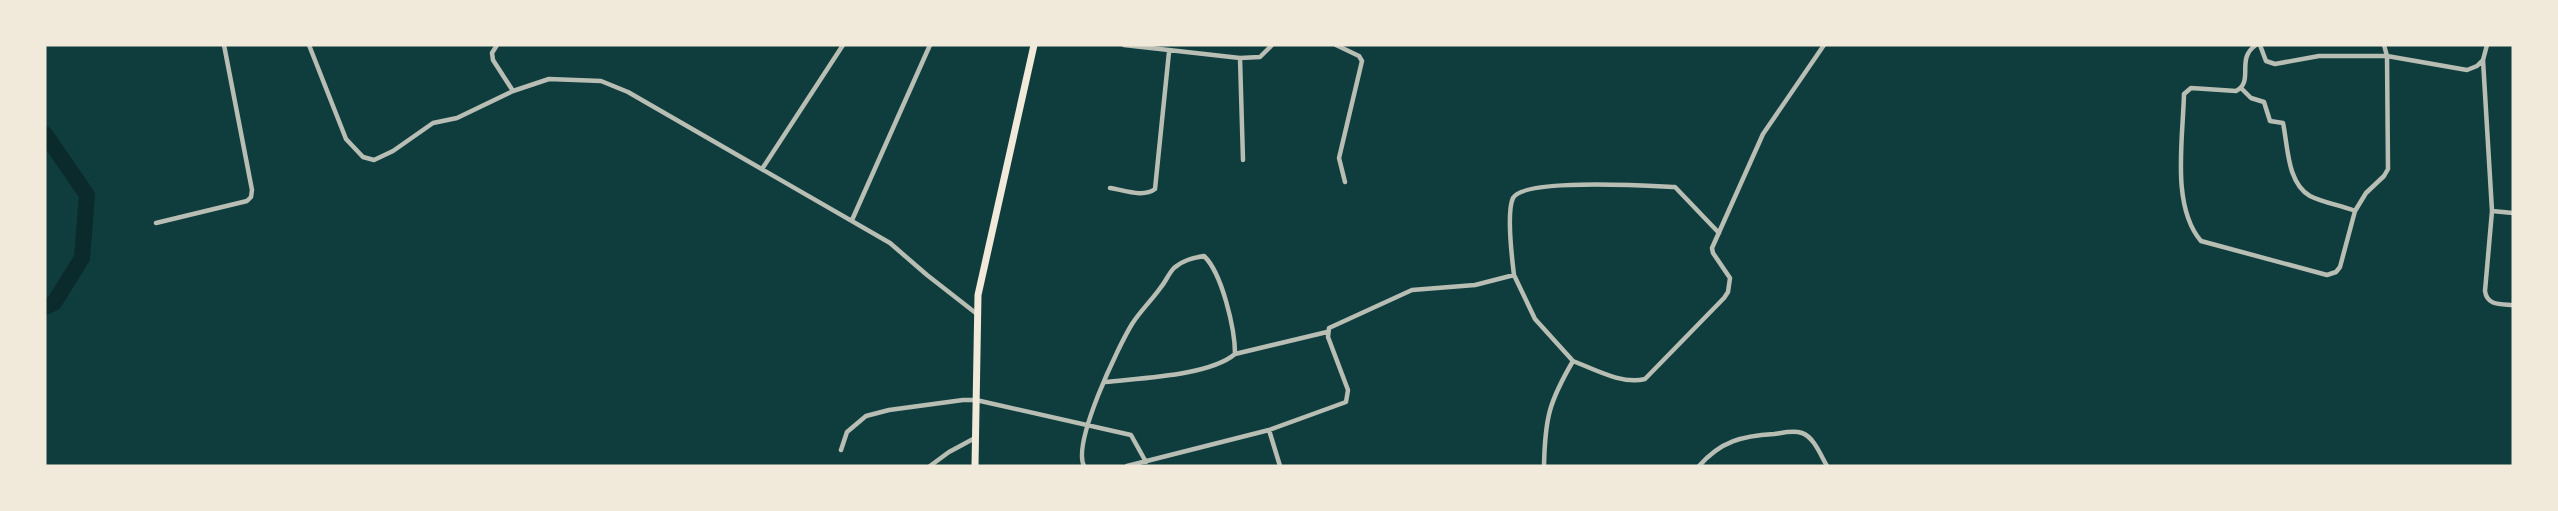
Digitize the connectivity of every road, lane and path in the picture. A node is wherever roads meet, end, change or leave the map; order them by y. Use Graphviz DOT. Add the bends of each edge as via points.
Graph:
graph roads {
  1 [pos="224,45"];
  2 [pos="309,45"];
  3 [pos="497,45"];
  4 [pos="843,45"];
  5 [pos="930,45"];
  6 [pos="1034,45"];
  7 [pos="1124,45"];
  8 [pos="1272,45"];
  9 [pos="1336,45"];
  10 [pos="1824,45"];
  11 [pos="2258,45"];
  12 [pos="2384,45"];
  13 [pos="2487,45"];
  14 [pos="1169,52"];
  15 [pos="2387,56"];
  16 [pos="1240,58"];
  17 [pos="2483,60"];
  18 [pos="2241,88"];
  19 [pos="513,91"];
  20 [pos="1243,160"];
  21 [pos="762,169"];
  22 [pos="1345,182"];
  23 [pos="1110,188"];
  24 [pos="2355,211"];
  25 [pos="2492,211"];
  26 [pos="2513,213"];
  27 [pos="852,220"];
  28 [pos="156,223"];
  29 [pos="1719,233"];
  30 [pos="1514,275"];
  31 [pos="2513,305"];
  32 [pos="977,314"];
  33 [pos="1327,332"];
  34 [pos="1234,354"];
  35 [pos="1573,361"];
  36 [pos="1105,382"];
  37 [pos="976,400"];
  38 [pos="1087,424"];
  39 [pos="1269,430"];
  40 [pos="975,438"];
  41 [pos="841,450"];
  42 [pos="1146,462"];
  43 [pos="930,466"];
  44 [pos="975,466"];
  45 [pos="1084,466"];
  46 [pos="1127,466"];
  47 [pos="1280,466"];
  48 [pos="1544,466"];
  49 [pos="1699,466"];
  50 [pos="1827,466"];
  1 -- 28 [label="street" via="251,197"];
  2 -- 19 [label="street" via="346,139 363,157 374,160 433,123 457,118"];
  3 -- 19 [label="street" via="492,53 494,60"];
  4 -- 21 [label="street"];
  5 -- 27 [label="street"];
  6 -- 32 [label="main road" via="980,285"];
  7 -- 14 [label="street"];
  8 -- 16 [label="street" via="1260,57"];
  9 -- 22 [label="street" via="1362,61 1339,158"];
  10 -- 29 [label="street" via="1762,134"];
  11 -- 15 [label="street" via="2266,61 2274,64 2319,56"];
  11 -- 18 [label="street" via="2249,50 2245,59 2245,83"];
  12 -- 15 [label="street"];
  13 -- 17 [label="street"];
  14 -- 16 [label="street"];
  14 -- 23 [label="street" via="1155,189 1141,193"];
  15 -- 17 [label="street" via="2458,70 2473,68"];
  15 -- 24 [label="street" via="2388,169"];
  16 -- 20 [label="street"];
  17 -- 25 [label="street"];
  18 -- 24 [label="street" via="2251,98 2264,102 2270,121 2283,123 2291,168 2301,188 2318,199"];
  18 -- 24 [label="street" via="2191,88 2184,94 2183,196 2187,219 2201,241 2326,275 2340,267"];
  19 -- 21 [label="street" via="549,79 612,84"];
  21 -- 27 [label="street"];
  25 -- 26 [label="street"];
  25 -- 31 [label="street" via="2485,295 2491,303"];
  27 -- 32 [label="street" via="890,243"];
  29 -- 30 [label="street" via="1675,187 1636,184 1520,191 1513,198 1510,227"];
  29 -- 35 [label="street" via="1713,253 1730,278 1728,292 1645,379 1634,381"];
  30 -- 33 [label="street" via="1475,285 1412,290"];
  30 -- 35 [label="street" via="1535,319"];
  32 -- 37 [label="main road"];
  33 -- 34 [label="street"];
  33 -- 39 [label="street" via="1347,390 1346,402"];
  34 -- 36 [label="street" via="1188,372"];
  34 -- 36 [label="street" via="1228,310 1210,262 1204,256 1188,259 1173,268 1132,325"];
  35 -- 48 [label="street" via="1551,401"];
  36 -- 38 [label="street"];
  37 -- 38 [label="street"];
  37 -- 40 [label="main road"];
  37 -- 41 [label="street" via="908,406 866,416 847,432"];
  38 -- 42 [label="street" via="1131,435"];
  38 -- 45 [label="street" via="1081,460"];
  39 -- 42 [label="street"];
  39 -- 47 [label="street"];
  40 -- 43 [label="street"];
  40 -- 44 [label="main road"];
  42 -- 46 [label="street"];
  49 -- 50 [label="street" via="1717,448 1738,437 1792,432 1811,439"];
}
